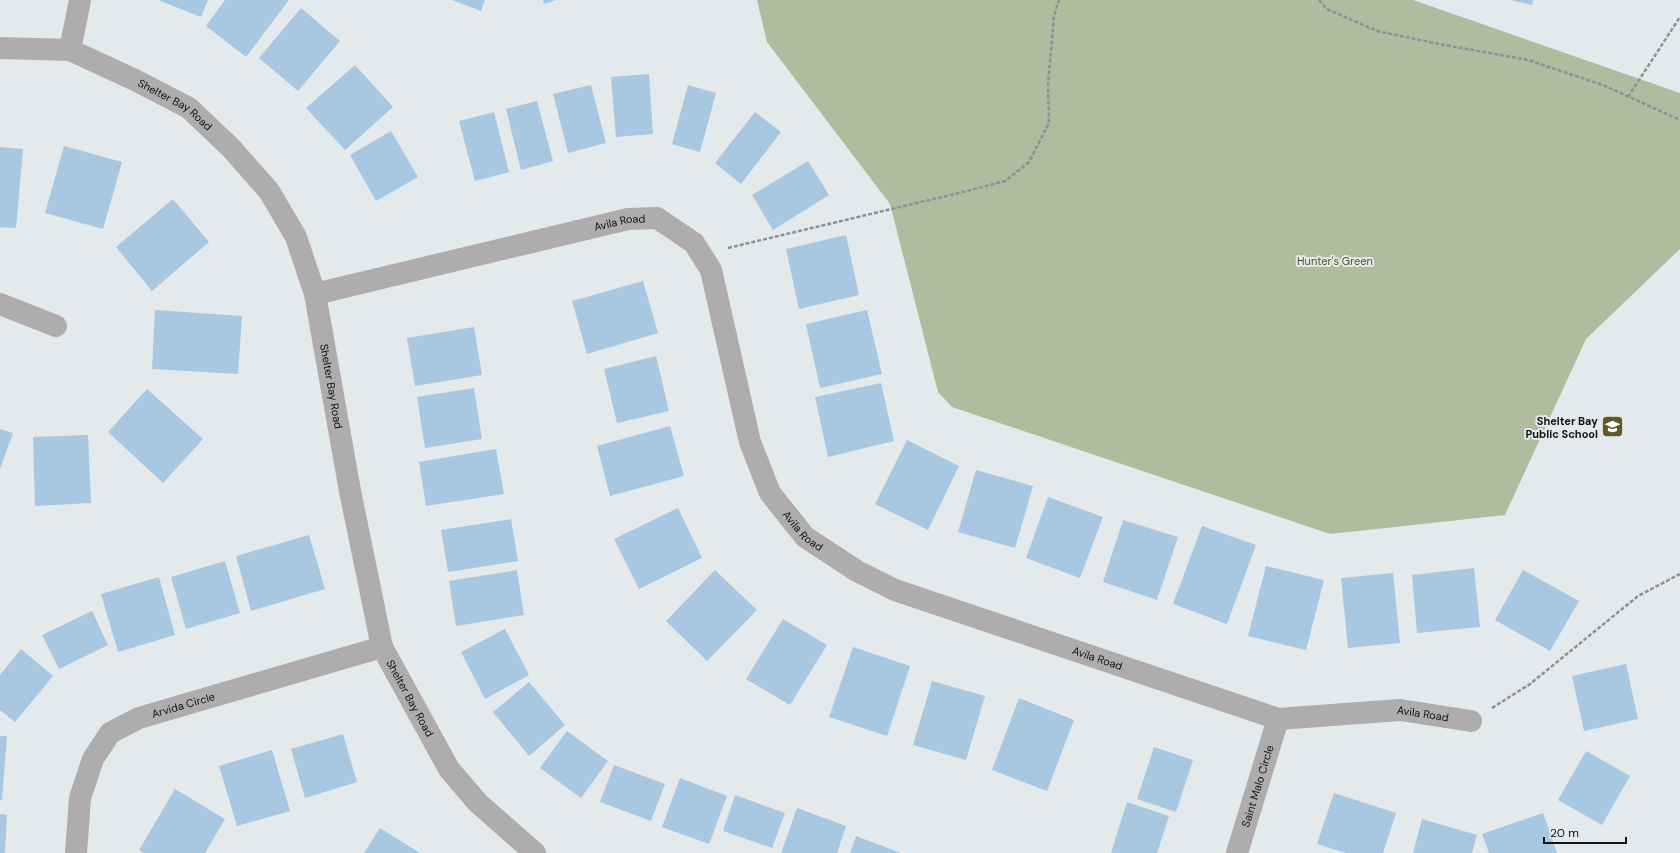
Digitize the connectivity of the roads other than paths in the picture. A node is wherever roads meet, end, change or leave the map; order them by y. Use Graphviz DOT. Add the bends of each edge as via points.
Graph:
graph roads {
  1 [pos="80,0"];
  2 [pos="0,48"];
  3 [pos="70,50"];
  4 [pos="314,294"];
  5 [pos="0,304"];
  6 [pos="56,326"];
  7 [pos="382,647"];
  8 [pos="1278,719"];
  9 [pos="1471,721"];
  10 [pos="76,853"];
  11 [pos="535,853"];
  12 [pos="1237,853"];
  1 -- 3 [label="street"];
  2 -- 3 [label="street, Shelter Bay Road"];
  3 -- 4 [label="street, Shelter Bay Road" via="189,108 231,148 270,191 296,237"];
  4 -- 7 [label="street, Shelter Bay Road"];
  4 -- 8 [label="street, Avila Road" via="628,219 658,218 694,243 711,270 750,442 770,493 805,538 857,571 895,590"];
  5 -- 6 [label="street"];
  7 -- 10 [label="street, Arvida Circle" via="139,718 110,733 93,759 80,798"];
  7 -- 11 [label="street, Shelter Bay Road" via="449,769 478,803"];
  8 -- 9 [label="street, Avila Road" via="1400,710"];
  8 -- 12 [label="street, Saint Malo Circle"];
}
